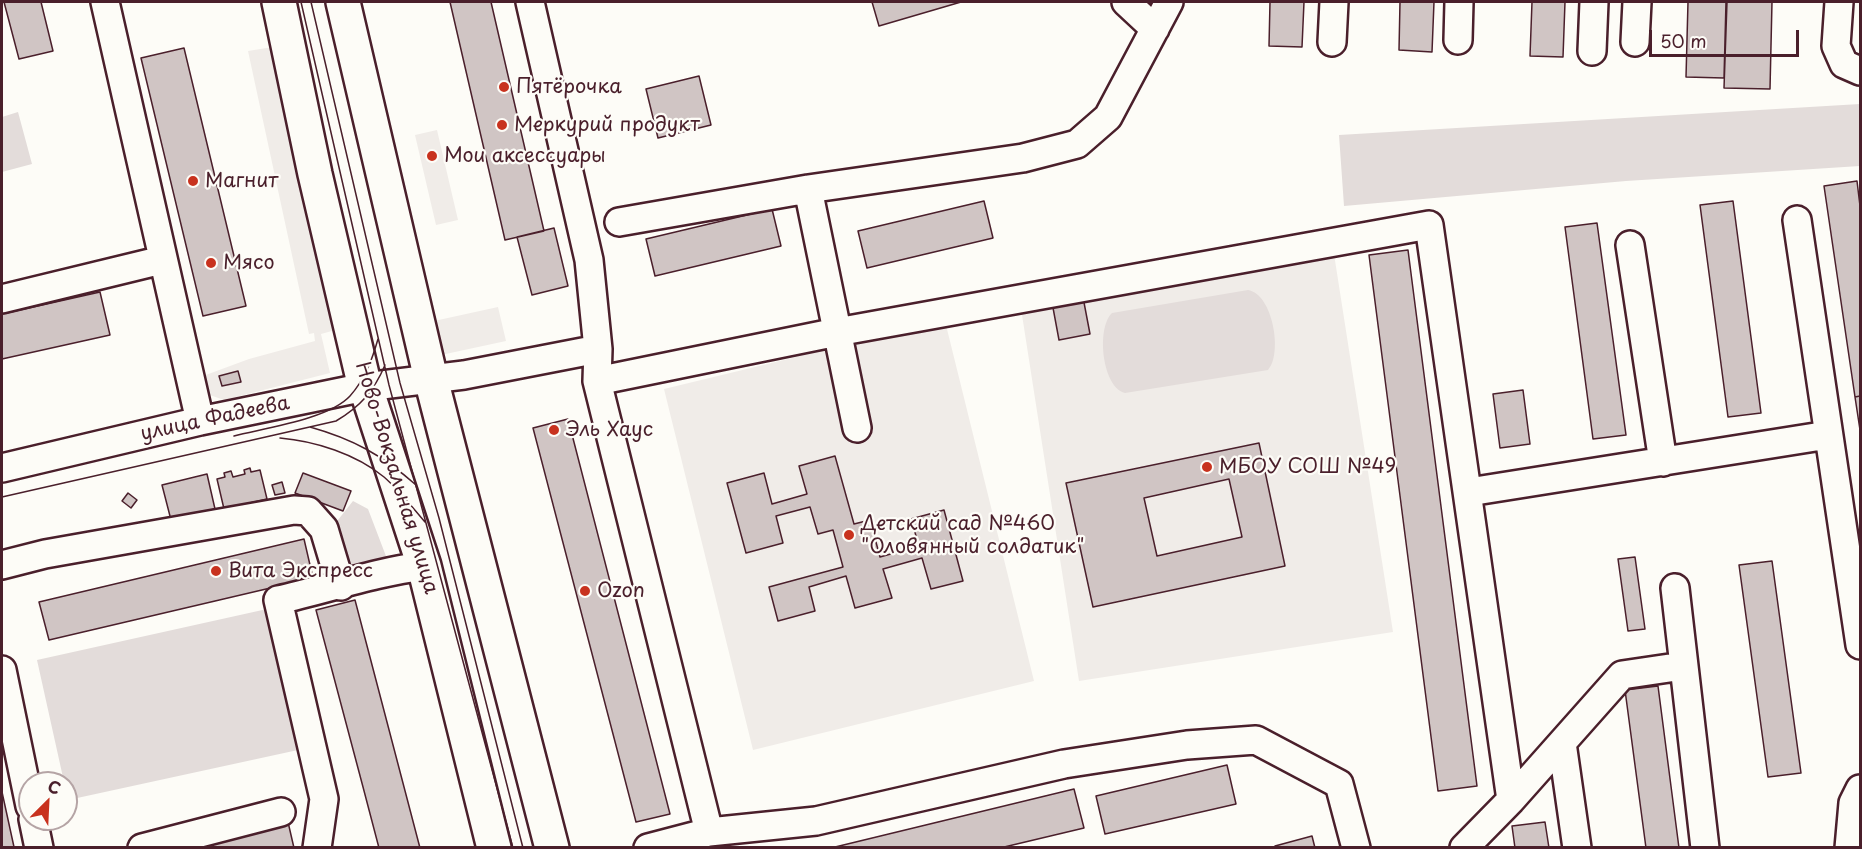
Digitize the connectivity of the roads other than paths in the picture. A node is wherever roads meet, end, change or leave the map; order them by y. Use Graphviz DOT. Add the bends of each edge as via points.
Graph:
graph roads {
  1 [pos="105,2"];
  2 [pos="279,2"];
  3 [pos="343,2"];
  4 [pos="530,2"];
  5 [pos="1126,2"];
  6 [pos="1169,2"];
  7 [pos="1334,2"];
  8 [pos="1459,2"];
  9 [pos="1594,2"];
  10 [pos="1637,2"];
  11 [pos="1839,2"];
  12 [pos="1155,29"];
  13 [pos="1458,40"];
  14 [pos="1332,42"];
  15 [pos="1635,42"];
  16 [pos="1592,51"];
  17 [pos="1860,71"];
  18 [pos="808,189"];
  19 [pos="1797,220"];
  20 [pos="619,222"];
  21 [pos="1630,245"];
  22 [pos="162,260"];
  23 [pos="2,299"];
  24 [pos="837,332"];
  25 [pos="598,349"];
  26 [pos="431,379"];
  27 [pos="597,381"];
  28 [pos="365,387"];
  29 [pos="200,421"];
  30 [pos="857,428"];
  31 [pos="1828,435"];
  32 [pos="1663,462"];
  33 [pos="2,468"];
  34 [pos="1469,492"];
  35 [pos="2,565"];
  36 [pos="424,566"];
  37 [pos="342,586"];
  38 [pos="1675,588"];
  39 [pos="1860,645"];
  40 [pos="1683,666"];
  41 [pos="2,670"];
  42 [pos="1562,743"];
  43 [pos="23,771"];
  44 [pos="1860,789"];
  45 [pos="1511,800"];
  46 [pos="281,812"];
  47 [pos="35,831"];
  48 [pos="709,832"];
  49 [pos="39,848"];
  50 [pos="142,848"];
  51 [pos="317,848"];
  52 [pos="494,848"];
  53 [pos="552,848"];
  54 [pos="648,848"];
  55 [pos="1356,848"];
  56 [pos="1464,848"];
  57 [pos="1577,848"];
  58 [pos="1705,848"];
  59 [pos="1849,848"];
  1 -- 22 [label="street"];
  2 -- 28 [label="main road, Ново-Вокзальная улица"];
  3 -- 26 [label="main road"];
  4 -- 25 [label="street" via="589,260"];
  5 -- 12 [label="street"];
  6 -- 12 [label="street"];
  7 -- 14 [label="street"];
  8 -- 13 [label="street"];
  9 -- 16 [label="street"];
  10 -- 15 [label="street"];
  11 -- 17 [label="street" via="1836,46 1844,64"];
  12 -- 18 [label="street" via="1108,117 1077,144 1023,158"];
  18 -- 20 [label="street"];
  18 -- 24 [label="street"];
  19 -- 31 [label="street"];
  21 -- 32 [label="street"];
  22 -- 23 [label="street"];
  22 -- 29 [label="street"];
  24 -- 27 [label="street"];
  24 -- 30 [label="street"];
  24 -- 34 [label="street" via="1429,225"];
  25 -- 26 [label="street, улица Фадеева"];
  25 -- 27 [label="street"];
  26 -- 28 [label="street, улица Фадеева"];
  26 -- 53 [label="main road"];
  27 -- 48 [label="street"];
  28 -- 29 [label="street, улица Фадеева"];
  28 -- 36 [label="main road, Ново-Вокзальная улица"];
  29 -- 33 [label="street, улица Фадеева"];
  31 -- 32 [label="street"];
  31 -- 39 [label="street"];
  32 -- 34 [label="street"];
  34 -- 45 [label="street"];
  35 -- 37 [label="street" via="294,510 308,511 324,529"];
  36 -- 37 [label="street" via="389,570"];
  36 -- 52 [label="main road, Ново-Вокзальная улица"];
  37 -- 51 [label="street" via="279,600 324,799"];
  38 -- 40 [label="street"];
  40 -- 42 [label="street" via="1622,675"];
  40 -- 58 [label="street"];
  41 -- 43 [label="street"];
  42 -- 45 [label="street"];
  42 -- 57 [label="street"];
  44 -- 59 [label="street" via="1852,803"];
  45 -- 56 [label="street"];
  46 -- 50 [label="street"];
  47 -- 49 [label="street"];
  48 -- 54 [label="street"];
  48 -- 55 [label="street" via="816,821 1064,764 1187,745 1256,740 1339,784"];
}
